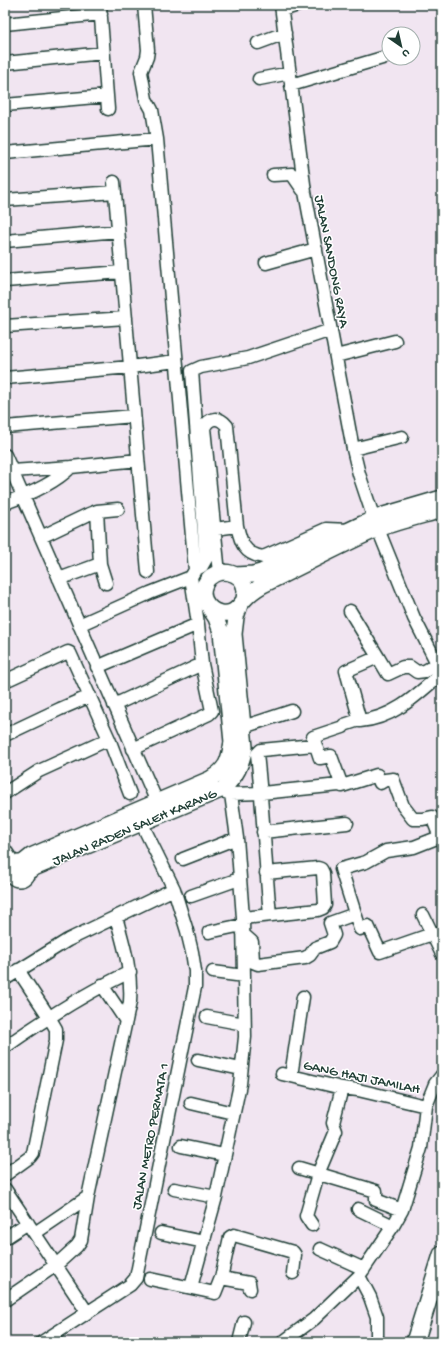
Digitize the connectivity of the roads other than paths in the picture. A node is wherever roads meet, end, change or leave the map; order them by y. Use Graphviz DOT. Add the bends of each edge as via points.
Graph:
graph roads {
  1 [pos="144,5"];
  2 [pos="298,5"];
  3 [pos="282,7"];
  4 [pos="101,9"];
  5 [pos="5,24"];
  6 [pos="285,33"];
  7 [pos="258,43"];
  8 [pos="103,53"];
  9 [pos="381,58"];
  10 [pos="5,63"];
  11 [pos="290,73"];
  12 [pos="259,79"];
  13 [pos="291,86"];
  14 [pos="107,96"];
  15 [pos="5,105"];
  16 [pos="108,108"];
  17 [pos="157,139"];
  18 [pos="5,153"];
  19 [pos="273,175"];
  20 [pos="305,192"];
  21 [pos="5,200"];
  22 [pos="118,231"];
  23 [pos="5,241"];
  24 [pos="316,249"];
  25 [pos="266,263"];
  26 [pos="122,272"];
  27 [pos="5,281"];
  28 [pos="126,318"];
  29 [pos="5,326"];
  30 [pos="331,330"];
  31 [pos="395,341"];
  32 [pos="336,356"];
  33 [pos="176,361"];
  34 [pos="130,367"];
  35 [pos="5,378"];
  36 [pos="134,416"];
  37 [pos="5,427"];
  38 [pos="402,437"];
  39 [pos="353,449"];
  40 [pos="5,455"];
  41 [pos="138,460"];
  42 [pos="71,467"];
  43 [pos="12,471"];
  44 [pos="233,488"];
  45 [pos="211,490"];
  46 [pos="23,496"];
  47 [pos="442,498"];
  48 [pos="5,503"];
  49 [pos="118,508"];
  50 [pos="442,510"];
  51 [pos="97,511"];
  52 [pos="376,524"];
  53 [pos="237,526"];
  54 [pos="215,529"];
  55 [pos="349,530"];
  56 [pos="41,537"];
  57 [pos="100,564"];
  58 [pos="148,572"];
  59 [pos="220,573"];
  60 [pos="193,574"];
  61 [pos="235,575"];
  62 [pos="59,579"];
  63 [pos="106,583"];
  64 [pos="242,604"];
  65 [pos="210,609"];
  66 [pos="350,611"];
  67 [pos="198,624"];
  68 [pos="79,625"];
  69 [pos="378,657"];
  70 [pos="202,664"];
  71 [pos="97,667"];
  72 [pos="440,670"];
  73 [pos="5,680"];
  74 [pos="90,696"];
  75 [pos="114,705"];
  76 [pos="292,711"];
  77 [pos="359,720"];
  78 [pos="243,727"];
  79 [pos="5,735"];
  80 [pos="109,740"];
  81 [pos="314,745"];
  82 [pos="133,749"];
  83 [pos="339,785"];
  84 [pos="227,791"];
  85 [pos="5,793"];
  86 [pos="262,793"];
  87 [pos="130,794"];
  88 [pos="159,809"];
  89 [pos="139,818"];
  90 [pos="347,823"];
  91 [pos="263,832"];
  92 [pos="441,836"];
  93 [pos="237,838"];
  94 [pos="5,850"];
  95 [pos="183,859"];
  96 [pos="14,872"];
  97 [pos="266,873"];
  98 [pos="240,879"];
  99 [pos="174,889"];
  100 [pos="191,896"];
  101 [pos="355,914"];
  102 [pos="270,915"];
  103 [pos="423,915"];
  104 [pos="116,917"];
  105 [pos="243,926"];
  106 [pos="209,932"];
  107 [pos="432,934"];
  108 [pos="442,954"];
  109 [pos="18,970"];
  110 [pos="130,972"];
  111 [pos="213,972"];
  112 [pos="244,976"];
  113 [pos="5,979"];
  114 [pos="102,985"];
  115 [pos="303,998"];
  116 [pos="49,1017"];
  117 [pos="207,1017"];
  118 [pos="126,1021"];
  119 [pos="244,1024"];
  120 [pos="5,1047"];
  121 [pos="198,1060"];
  122 [pos="241,1069"];
  123 [pos="442,1075"];
  124 [pos="342,1088"];
  125 [pos="190,1103"];
  126 [pos="426,1106"];
  127 [pos="233,1113"];
  128 [pos="180,1146"];
  129 [pos="224,1155"];
  130 [pos="299,1168"];
  131 [pos="318,1174"];
  132 [pos="5,1175"];
  133 [pos="5,1189"];
  134 [pos="174,1190"];
  135 [pos="88,1197"];
  136 [pos="216,1197"];
  137 [pos="358,1209"];
  138 [pos="402,1210"];
  139 [pos="312,1225"];
  140 [pos="393,1226"];
  141 [pos="32,1228"];
  142 [pos="161,1233"];
  143 [pos="5,1238"];
  144 [pos="204,1242"];
  145 [pos="320,1249"];
  146 [pos="442,1255"];
  147 [pos="56,1265"];
  148 [pos="293,1273"];
  149 [pos="362,1273"];
  150 [pos="221,1278"];
  151 [pos="150,1279"];
  152 [pos="253,1285"];
  153 [pos="191,1287"];
  154 [pos="442,1291"];
  155 [pos="5,1300"];
  156 [pos="87,1312"];
  157 [pos="244,1322"];
  158 [pos="42,1342"];
  159 [pos="239,1342"];
  160 [pos="283,1342"];
  161 [pos="377,1342"];
  162 [pos="414,1342"];
  163 [pos="425,1342"];
  1 -- 17 [label="street" via="148,50 141,72"];
  2 -- 3 [label="street"];
  3 -- 6 [label="street, JALAN SANDONG RAYA"];
  4 -- 5 [label="street"];
  4 -- 8 [label="street"];
  6 -- 7 [label="street"];
  6 -- 11 [label="street, JALAN SANDONG RAYA"];
  8 -- 10 [label="street"];
  8 -- 14 [label="street"];
  9 -- 13 [label="street"];
  11 -- 12 [label="street"];
  11 -- 13 [label="street, JALAN SANDONG RAYA"];
  13 -- 20 [label="street, JALAN SANDONG RAYA"];
  14 -- 15 [label="street"];
  14 -- 16 [label="street"];
  17 -- 18 [label="street"];
  17 -- 33 [label="street"];
  19 -- 20 [label="street" via="292,174"];
  20 -- 24 [label="street, JALAN SANDONG RAYA"];
  21 -- 22 [label="street" via="114,187"];
  22 -- 23 [label="street"];
  22 -- 26 [label="street"];
  24 -- 25 [label="street"];
  24 -- 30 [label="street, JALAN SANDONG RAYA"];
  26 -- 27 [label="street"];
  26 -- 28 [label="street"];
  28 -- 29 [label="street"];
  28 -- 34 [label="street"];
  30 -- 32 [label="street, JALAN SANDONG RAYA"];
  30 -- 60 [label="street" via="248,358 192,371 206,559"];
  31 -- 32 [label="street"];
  32 -- 39 [label="street, JALAN SANDONG RAYA"];
  33 -- 34 [label="street"];
  33 -- 60 [label="street"];
  34 -- 35 [label="street"];
  34 -- 36 [label="street"];
  36 -- 37 [label="street"];
  36 -- 41 [label="street"];
  38 -- 39 [label="street"];
  39 -- 52 [label="street, JALAN SANDONG RAYA"];
  40 -- 43 [label="street"];
  41 -- 42 [label="street"];
  41 -- 58 [label="street"];
  42 -- 43 [label="street"];
  42 -- 46 [label="street" via="60,477"];
  43 -- 46 [label="street"];
  44 -- 45 [label="street"];
  44 -- 45 [label="street" via="227,426 223,421 212,419 204,428"];
  44 -- 53 [label="street"];
  45 -- 54 [label="street"];
  46 -- 48 [label="street"];
  46 -- 56 [label="street"];
  47 -- 52 [label="main road"];
  49 -- 51 [label="street"];
  50 -- 52 [label="main road"];
  51 -- 56 [label="street"];
  51 -- 57 [label="street"];
  52 -- 55 [label="main road"];
  52 -- 64 [label="main road" via="358,538 261,586"];
  52 -- 72 [label="street, JALAN SANDONG RAYA" via="414,618"];
  53 -- 54 [label="street"];
  53 -- 55 [label="street" via="246,549 254,555 263,557 326,529"];
  54 -- 59 [label="street"];
  55 -- 61 [label="main road" via="261,572"];
  56 -- 62 [label="street"];
  57 -- 62 [label="street"];
  57 -- 63 [label="street"];
  59 -- 61 [label="main road"];
  59 -- 65 [label="main road" via="211,577 203,593"];
  60 -- 67 [label="street"];
  60 -- 68 [label="street"];
  61 -- 64 [label="main road" via="242,582 245,591"];
  62 -- 68 [label="street"];
  64 -- 65 [label="main road" via="230,613"];
  64 -- 78 [label="main road, JALAN RADEN SALEH KARANG" via="236,617 234,634"];
  65 -- 88 [label="main road, JALAN RADEN SALEH KARANG" via="221,632 232,742 230,756 220,773"];
  66 -- 69 [label="street"];
  67 -- 70 [label="street"];
  67 -- 71 [label="street"];
  68 -- 71 [label="street"];
  69 -- 72 [label="street" via="388,674 403,667 410,667 417,672"];
  69 -- 77 [label="street" via="346,671"];
  70 -- 75 [label="street"];
  70 -- 82 [label="street" via="212,711"];
  71 -- 75 [label="street"];
  72 -- 77 [label="street" via="403,706 373,720"];
  73 -- 74 [label="street" via="68,652"];
  74 -- 79 [label="street"];
  74 -- 80 [label="street"];
  75 -- 82 [label="street"];
  76 -- 78 [label="street"];
  77 -- 92 [label="street" via="314,737 320,758 331,756 342,786 377,775 380,783 393,779 403,806 413,819 432,817"];
  78 -- 84 [label="main road, JALAN RADEN SALEH KARANG" via="245,747 242,763"];
  80 -- 85 [label="street" via="39,771"];
  80 -- 87 [label="street"];
  81 -- 86 [label="street" via="258,751"];
  82 -- 88 [label="street"];
  83 -- 86 [label="street"];
  84 -- 86 [label="street"];
  84 -- 88 [label="main road, JALAN RADEN SALEH KARANG"];
  84 -- 93 [label="street"];
  86 -- 91 [label="street"];
  88 -- 89 [label="main road, JALAN RADEN SALEH KARANG"];
  89 -- 96 [label="main road, JALAN RADEN SALEH KARANG" via="34,868"];
  89 -- 99 [label="street, JALAN METRO PERMATA 1"];
  90 -- 91 [label="street"];
  91 -- 97 [label="street"];
  92 -- 101 [label="street" via="414,847 386,851 366,862 341,869"];
  93 -- 95 [label="street"];
  93 -- 98 [label="street"];
  94 -- 96 [label="street"];
  97 -- 102 [label="street"];
  97 -- 102 [label="street" via="318,868 323,873 323,908"];
  98 -- 100 [label="street"];
  98 -- 105 [label="street"];
  99 -- 104 [label="street"];
  99 -- 156 [label="street, JALAN METRO PERMATA 1" via="192,952 195,987 136,1278 130,1285"];
  101 -- 105 [label="street" via="330,923 334,935 330,942 314,948 305,958 258,964 253,962 252,942"];
  101 -- 107 [label="street" via="360,929 368,926 380,952"];
  102 -- 105 [label="street"];
  103 -- 107 [label="street"];
  104 -- 109 [label="street" via="68,940"];
  104 -- 110 [label="street"];
  105 -- 106 [label="street"];
  105 -- 112 [label="street"];
  107 -- 108 [label="street"];
  109 -- 113 [label="street"];
  109 -- 116 [label="street"];
  110 -- 114 [label="street"];
  110 -- 118 [label="street" via="131,988"];
  111 -- 112 [label="street"];
  112 -- 119 [label="street"];
  114 -- 116 [label="street"];
  114 -- 118 [label="street"];
  115 -- 124 [label="street, GANG HAJI JAMILAH" via="287,1075"];
  116 -- 120 [label="street"];
  116 -- 132 [label="street" via="56,1029 56,1040 33,1153"];
  117 -- 119 [label="street"];
  118 -- 135 [label="street"];
  119 -- 122 [label="street"];
  121 -- 122 [label="street"];
  122 -- 127 [label="street"];
  123 -- 126 [label="street" via="435,1084"];
  124 -- 126 [label="street, GANG HAJI JAMILAH"];
  124 -- 131 [label="street" via="333,1124 336,1131"];
  125 -- 127 [label="street"];
  126 -- 138 [label="street" via="422,1148"];
  127 -- 129 [label="street"];
  128 -- 129 [label="street"];
  129 -- 136 [label="street"];
  130 -- 131 [label="street"];
  131 -- 138 [label="street" via="376,1191 376,1200"];
  131 -- 139 [label="street" via="306,1216"];
  133 -- 141 [label="street"];
  134 -- 136 [label="street"];
  135 -- 141 [label="street"];
  135 -- 147 [label="street" via="81,1240"];
  136 -- 144 [label="street"];
  137 -- 140 [label="street"];
  138 -- 140 [label="street"];
  140 -- 149 [label="street"];
  141 -- 143 [label="street"];
  141 -- 147 [label="street"];
  142 -- 144 [label="street"];
  144 -- 153 [label="street"];
  145 -- 149 [label="street"];
  146 -- 162 [label="highway"];
  147 -- 155 [label="street"];
  147 -- 156 [label="street"];
  148 -- 150 [label="street" via="293,1252 232,1235"];
  149 -- 160 [label="street" via="314,1319"];
  149 -- 161 [label="street" via="377,1317"];
  150 -- 152 [label="street"];
  150 -- 153 [label="street" via="215,1293"];
  151 -- 153 [label="street"];
  154 -- 163 [label="highway"];
  156 -- 158 [label="street, JALAN METRO PERMATA 1"];
  157 -- 159 [label="street"];
}
